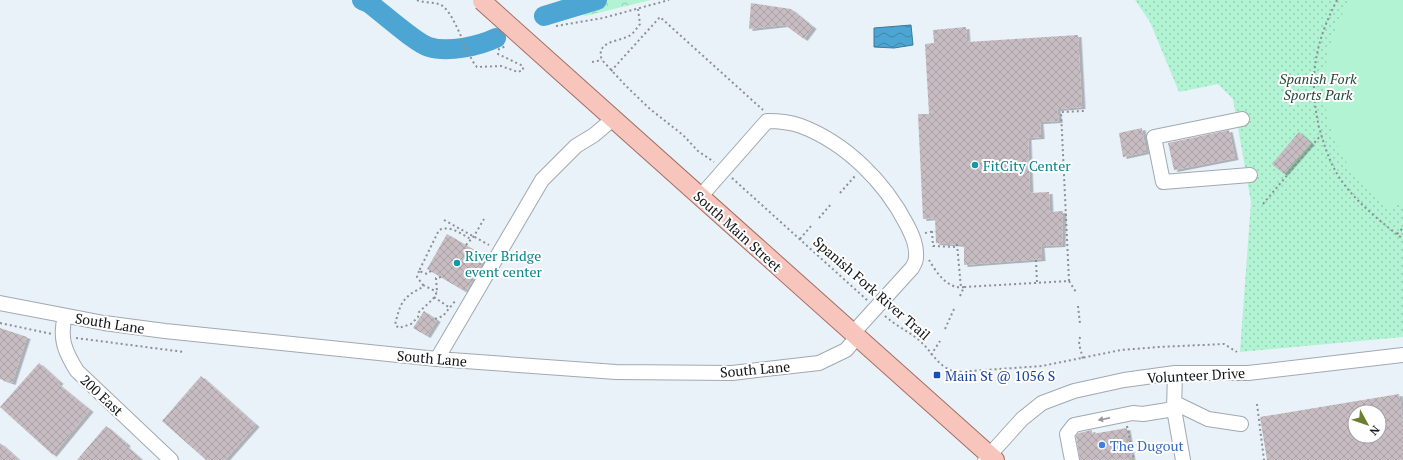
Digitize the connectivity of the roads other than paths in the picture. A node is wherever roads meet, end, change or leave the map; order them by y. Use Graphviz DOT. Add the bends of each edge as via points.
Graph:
graph roads {
  1 [pos="482,0"];
  2 [pos="613,118"];
  3 [pos="1242,119"];
  4 [pos="1250,176"];
  5 [pos="700,197"];
  6 [pos="0,303"];
  7 [pos="64,316"];
  8 [pos="855,335"];
  9 [pos="1403,355"];
  10 [pos="437,359"];
  11 [pos="1175,373"];
  12 [pos="1175,406"];
  13 [pos="1241,424"];
  14 [pos="990,458"];
  15 [pos="171,460"];
  16 [pos="1072,460"];
  17 [pos="1183,460"];
  1 -- 2 [label="main road, South Main Street, bridge"];
  2 -- 5 [label="main road, South Main Street"];
  2 -- 10 [label="street" via="576,146 542,180"];
  3 -- 4 [label="street" via="1154,137 1163,182"];
  5 -- 8 [label="main road, South Main Street"];
  5 -- 8 [label="street, South Lane" via="768,121 801,126 831,142 856,160 882,186 895,204 915,242 916,258 912,268"];
  6 -- 7 [label="street, South Lane"];
  7 -- 10 [label="street, South Lane" via="165,331"];
  7 -- 15 [label="street, 200 East" via="61,331 64,344 69,359 77,371"];
  8 -- 10 [label="street, South Lane" via="846,350 819,363 732,373 616,372"];
  8 -- 14 [label="main road, South Main Street"];
  9 -- 11 [label="street, Volunteer Drive" via="1248,373"];
  11 -- 12 [label="street"];
  11 -- 14 [label="street, Volunteer Drive" via="1124,380 1074,391 1042,403 1022,419"];
  12 -- 13 [label="street" via="1208,419"];
  12 -- 16 [label="street, one-way" via="1074,425 1067,434"];
  12 -- 17 [label="street"];
}
